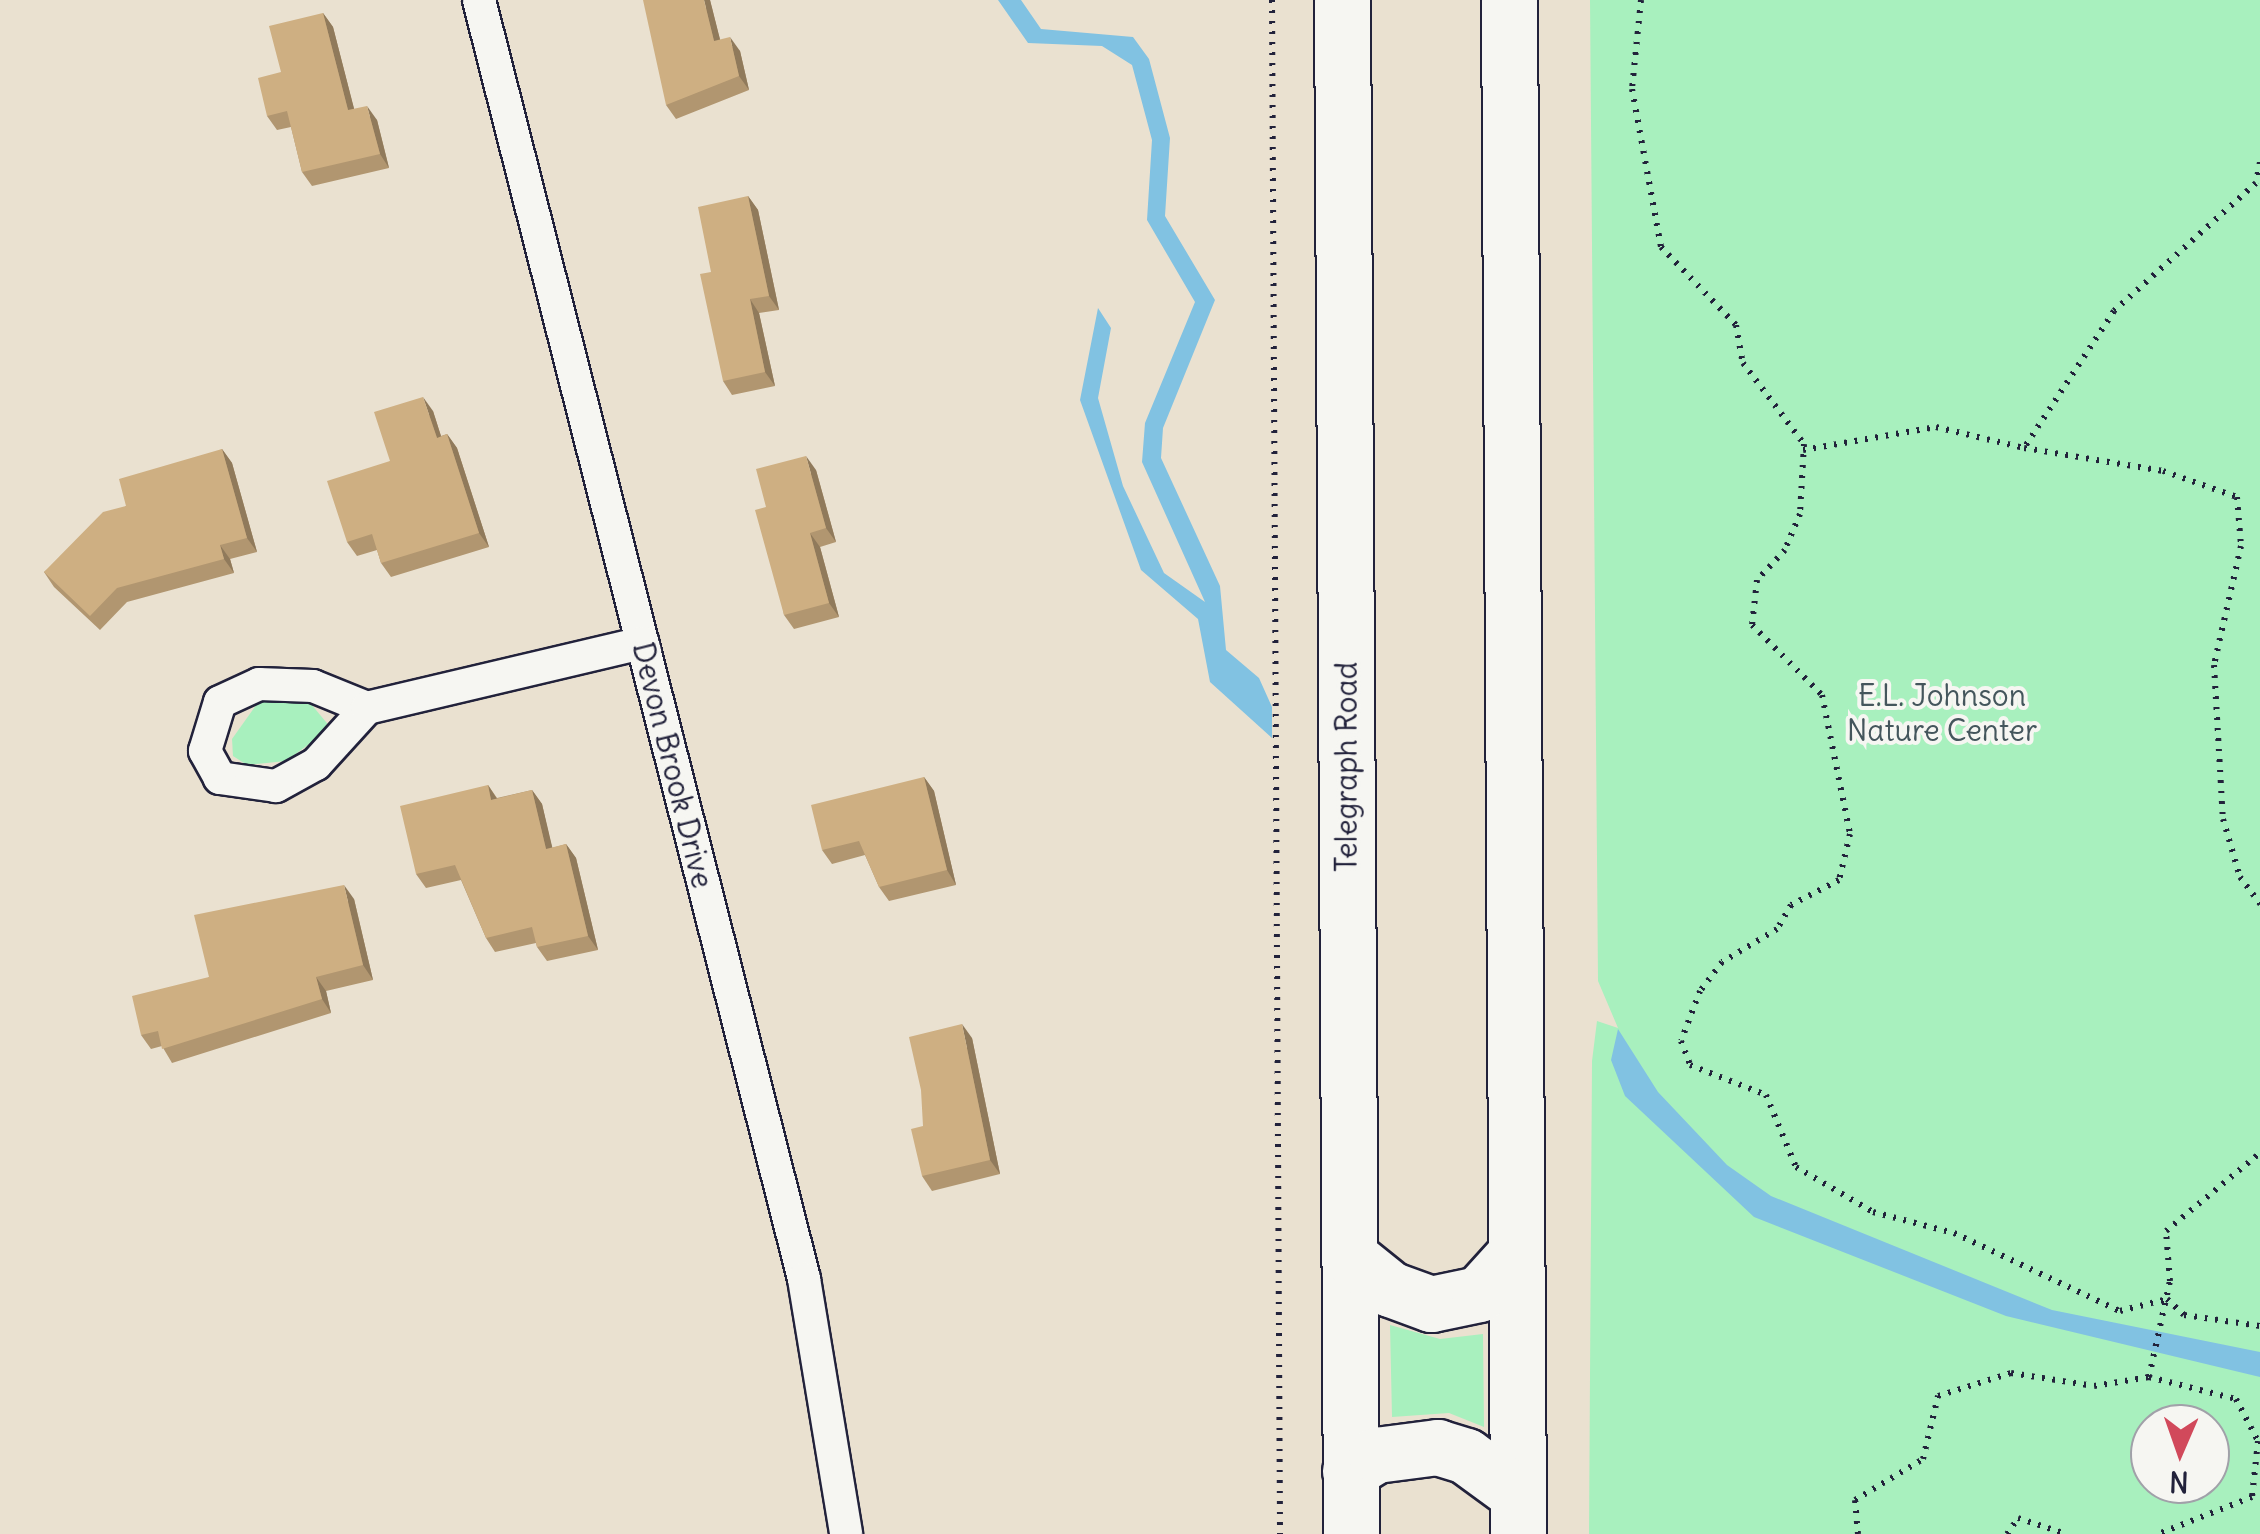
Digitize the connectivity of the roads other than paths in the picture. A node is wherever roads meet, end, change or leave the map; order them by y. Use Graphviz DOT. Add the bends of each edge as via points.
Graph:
graph roads {
  1 [pos="479,0"];
  2 [pos="1342,0"];
  3 [pos="1509,0"];
  4 [pos="642,643"];
  5 [pos="367,708"];
  6 [pos="1516,1253"];
  7 [pos="1349,1256"];
  8 [pos="1350,1471"];
  9 [pos="1518,1514"];
  10 [pos="846,1534"];
  11 [pos="1351,1534"];
  1 -- 4 [label="street, Devon Brook Drive"];
  2 -- 7 [label="highway, Telegraph Road"];
  3 -- 6 [label="highway"];
  4 -- 5 [label="street"];
  4 -- 10 [label="street, Devon Brook Drive" via="804,1279"];
  5 -- 5 [label="street" via="313,686 259,684 220,702 205,751 220,778 276,786 316,764"];
  6 -- 7 [label="highway" via="1480,1294 1430,1304 1390,1289"];
  6 -- 9 [label="highway"];
  7 -- 8 [label="highway, Telegraph Road"];
  8 -- 9 [label="highway" via="1376,1455 1436,1447 1466,1456"];
  8 -- 11 [label="highway, Telegraph Road"];
}
